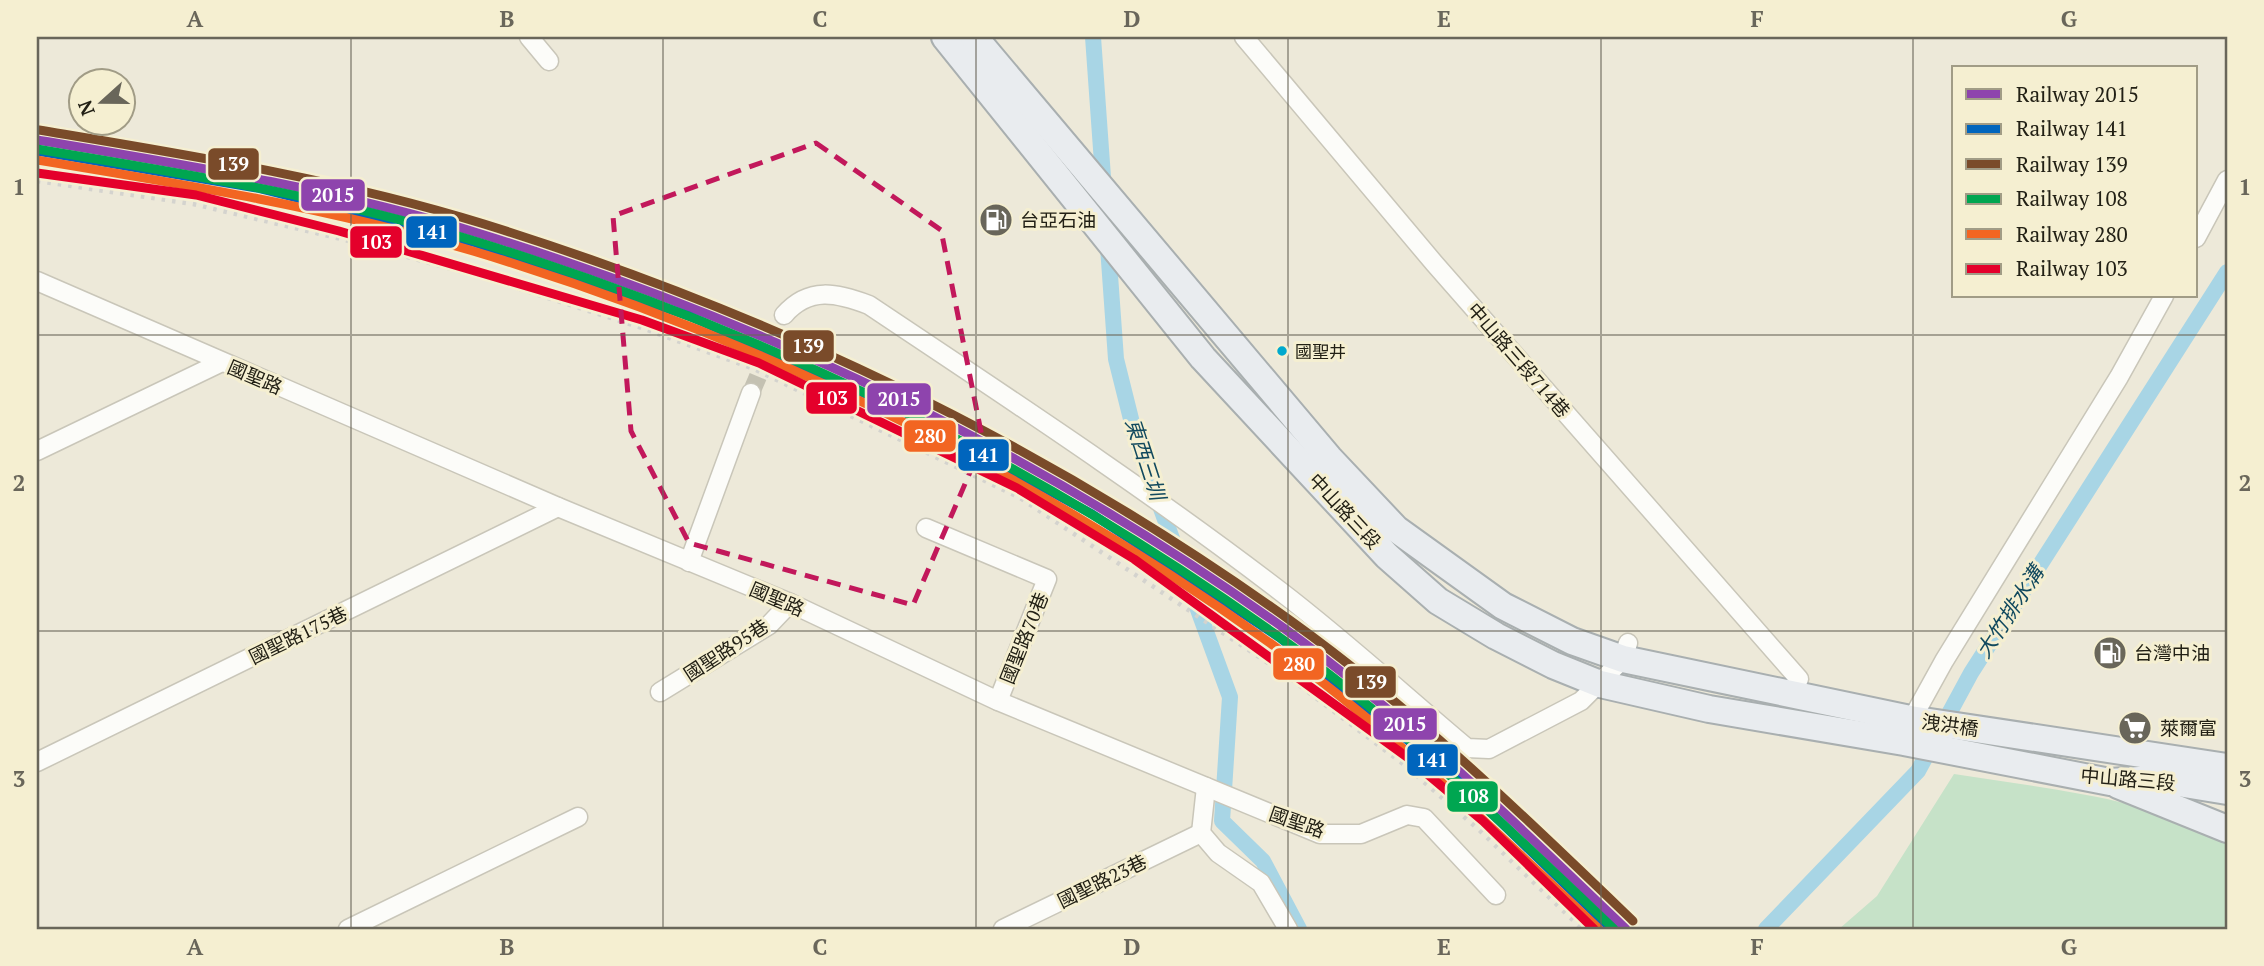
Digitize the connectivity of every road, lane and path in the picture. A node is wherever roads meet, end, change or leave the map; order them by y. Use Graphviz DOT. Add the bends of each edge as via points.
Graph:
graph roads {
  1 [pos="530,37"];
  2 [pos="945,37"];
  3 [pos="974,37"];
  4 [pos="1244,37"];
  5 [pos="549,61"];
  6 [pos="2227,180"];
  7 [pos="2198,234"];
  8 [pos="37,281"];
  9 [pos="2163,298"];
  10 [pos="785,315"];
  11 [pos="1233,332"];
  12 [pos="222,362"];
  13 [pos="1198,363"];
  14 [pos="751,393"];
  15 [pos="37,451"];
  16 [pos="558,507"];
  17 [pos="926,528"];
  18 [pos="689,562"];
  19 [pos="789,603"];
  20 [pos="1625,651"];
  21 [pos="1800,679"];
  22 [pos="1600,684"];
  23 [pos="660,692"];
  24 [pos="998,701"];
  25 [pos="1910,728"];
  26 [pos="1994,731"];
  27 [pos="1989,757"];
  28 [pos="37,762"];
  29 [pos="2227,767"];
  30 [pos="2110,782"];
  31 [pos="1206,787"];
  32 [pos="2227,791"];
  33 [pos="578,817"];
  34 [pos="2227,829"];
  35 [pos="1201,833"];
  36 [pos="1496,895"];
  37 [pos="348,929"];
  38 [pos="1003,929"];
  39 [pos="1288,929"];
  1 -- 5 [label="street"];
  2 -- 13 [label="main road, 中山路三段"];
  3 -- 11 [label="main road, 中山路三段"];
  4 -- 21 [label="street, 中山路三段714巷" via="1443,273"];
  6 -- 7 [label="street"];
  8 -- 12 [label="street, 國聖路"];
  9 -- 25 [label="street"];
  10 -- 22 [label="street" via="809,296 826,293 869,305 1189,523 1282,593 1467,748 1489,749 1581,701"];
  11 -- 13 [label="main road"];
  11 -- 20 [label="main road, 中山路三段" via="1329,458 1396,529 1503,606 1572,640"];
  12 -- 15 [label="street"];
  12 -- 16 [label="street, 國聖路"];
  13 -- 22 [label="main road, 中山路三段" via="1387,556 1438,601 1542,659"];
  14 -- 18 [label="street"];
  16 -- 18 [label="street, 國聖路"];
  16 -- 28 [label="street, 國聖路175巷"];
  17 -- 24 [label="street, 國聖路70巷" via="1047,579"];
  18 -- 19 [label="street, 國聖路"];
  19 -- 23 [label="street, 國聖路95巷" via="769,625"];
  19 -- 24 [label="street, 國聖路"];
  20 -- 22 [label="street"];
  20 -- 25 [label="main road, 中山路三段"];
  22 -- 25 [label="main road, 中山路三段" via="1709,709"];
  24 -- 31 [label="street, 國聖路"];
  25 -- 26 [label="main road, 洩洪橋"];
  25 -- 27 [label="main road, 洩洪橋"];
  26 -- 29 [label="main road, 中山路三段"];
  27 -- 30 [label="main road, 中山路三段"];
  30 -- 32 [label="main road, 中山路三段" via="2154,779"];
  30 -- 34 [label="main road"];
  31 -- 35 [label="street"];
  31 -- 36 [label="street, 國聖路" via="1320,834 1361,834 1407,815 1424,818"];
  33 -- 37 [label="street"];
  35 -- 38 [label="street, 國聖路23巷"];
  35 -- 39 [label="street" via="1218,853 1261,883"];
}
